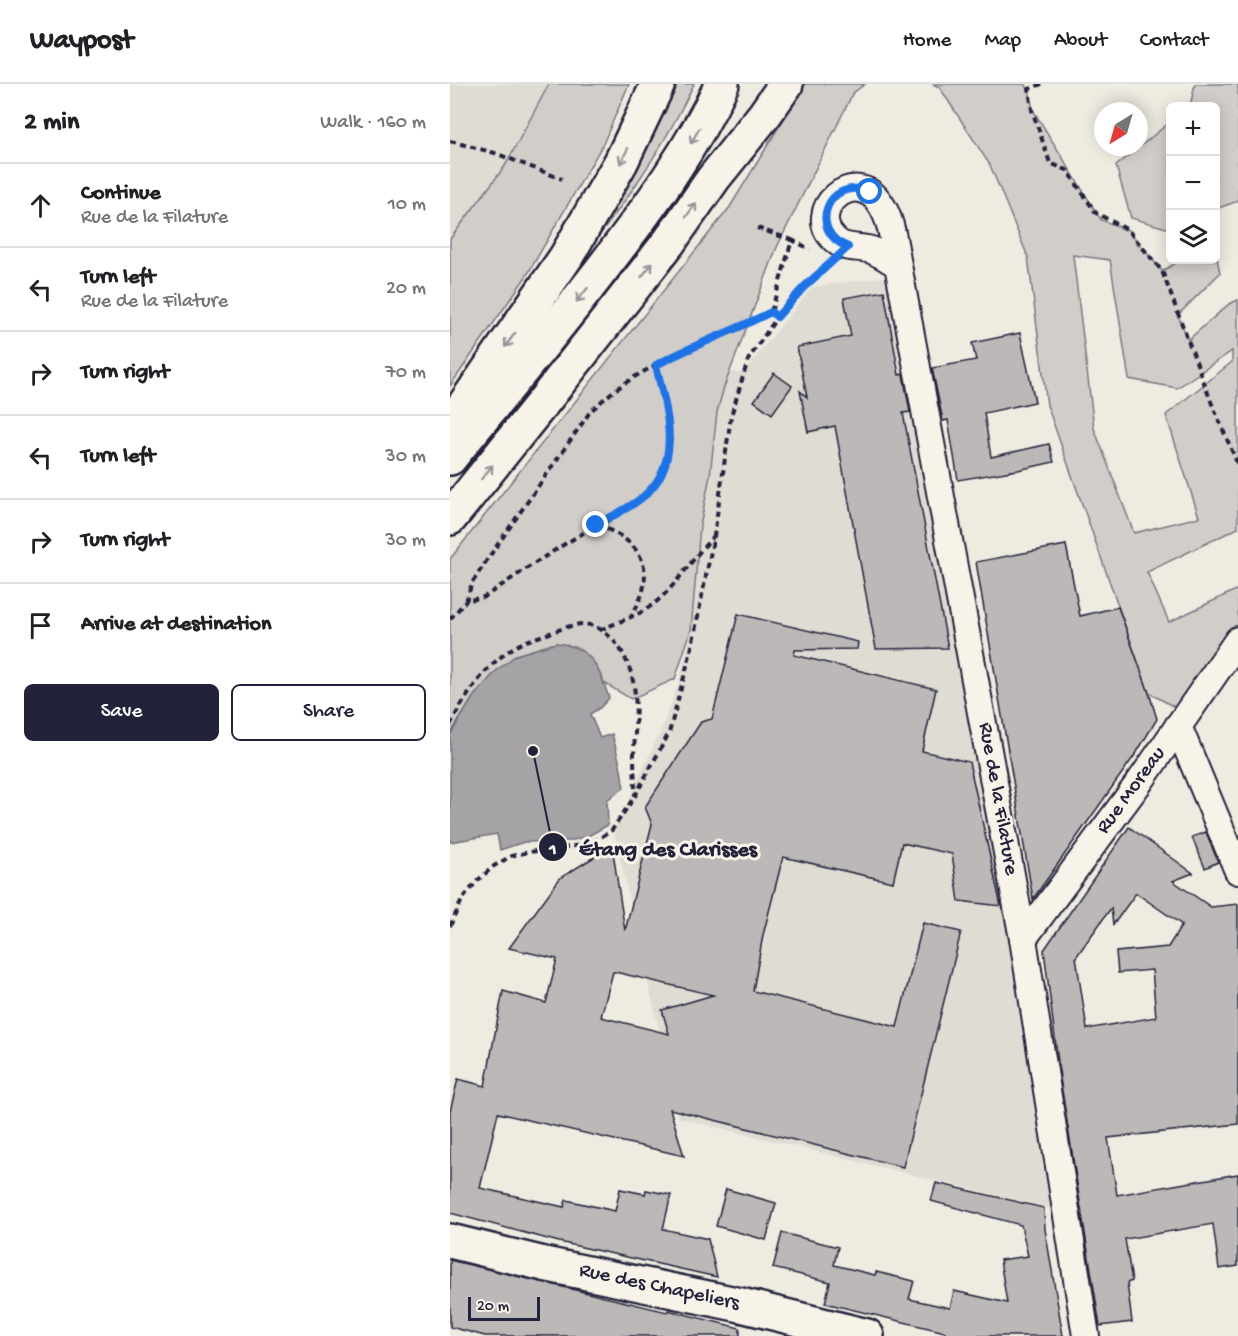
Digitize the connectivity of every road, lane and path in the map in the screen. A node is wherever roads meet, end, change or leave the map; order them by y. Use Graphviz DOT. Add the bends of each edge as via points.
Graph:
graph roads {
  1 [pos="658,84"];
  2 [pos="722,84"];
  3 [pos="759,84"];
  4 [pos="786,84"];
  5 [pos="1042,84"];
  6 [pos="450,141"];
  7 [pos="562,179"];
  8 [pos="713,179"];
  9 [pos="757,228"];
  10 [pos="792,240"];
  11 [pos="812,250"];
  12 [pos="821,257"];
  13 [pos="898,265"];
  14 [pos="771,312"];
  15 [pos="777,317"];
  16 [pos="656,365"];
  17 [pos="450,426"];
  18 [pos="450,458"];
  19 [pos="1238,465"];
  20 [pos="450,518"];
  21 [pos="596,525"];
  22 [pos="714,536"];
  23 [pos="466,601"];
  24 [pos="631,617"];
  25 [pos="450,619"];
  26 [pos="600,630"];
  27 [pos="1238,640"];
  28 [pos="450,724"];
  29 [pos="1178,726"];
  30 [pos="636,796"];
  31 [pos="1238,871"];
  32 [pos="450,926"];
  33 [pos="1023,939"];
  34 [pos="450,1241"];
  35 [pos="867,1336"];
  36 [pos="1086,1336"];
  1 -- 17 [label="main road, one-way" via="621,162 572,248"];
  2 -- 18 [label="main road, one-way" via="692,141 643,216"];
  3 -- 8 [label="main road"];
  4 -- 8 [label="main road"];
  5 -- 19 [label="path" via="1029,89 1050,163 1067,170 1096,213 1128,230 1162,271"];
  6 -- 7 [label="path" via="495,153"];
  20 -- 8 [label="main road, one-way" via="669,242"];
  9 -- 10 [label="path"];
  10 -- 11 [label="path"];
  10 -- 14 [label="path"];
  12 -- 15 [label="path" via="831,264"];
  13 -- 33 [label="street, Rue de la Filature"];
  14 -- 15 [label="path"];
  14 -- 16 [label="path"];
  15 -- 22 [label="path" via="748,360 731,416"];
  16 -- 21 [label="path" via="667,410 667,460 659,479 644,496"];
  16 -- 23 [label="path" via="630,379 590,412 489,557 472,583"];
  21 -- 23 [label="path" via="484,597"];
  21 -- 24 [label="path" via="633,546 646,570 640,603"];
  22 -- 24 [label="path" via="661,600"];
  22 -- 30 [label="path" via="691,651 669,733"];
  23 -- 25 [label="path"];
  24 -- 26 [label="path"];
  26 -- 28 [label="path" via="582,624 522,642 483,675"];
  26 -- 30 [label="path" via="617,644 634,681"];
  27 -- 29 [label="street, Rue Moreau"];
  29 -- 31 [label="street"];
  29 -- 33 [label="street, Rue Moreau"];
  30 -- 32 [label="path" via="612,830 590,844 511,856 494,866 462,900"];
  33 -- 36 [label="street, Rue de la Filature"];
  34 -- 35 [label="main road, Rue des Chapeliers"];
}
